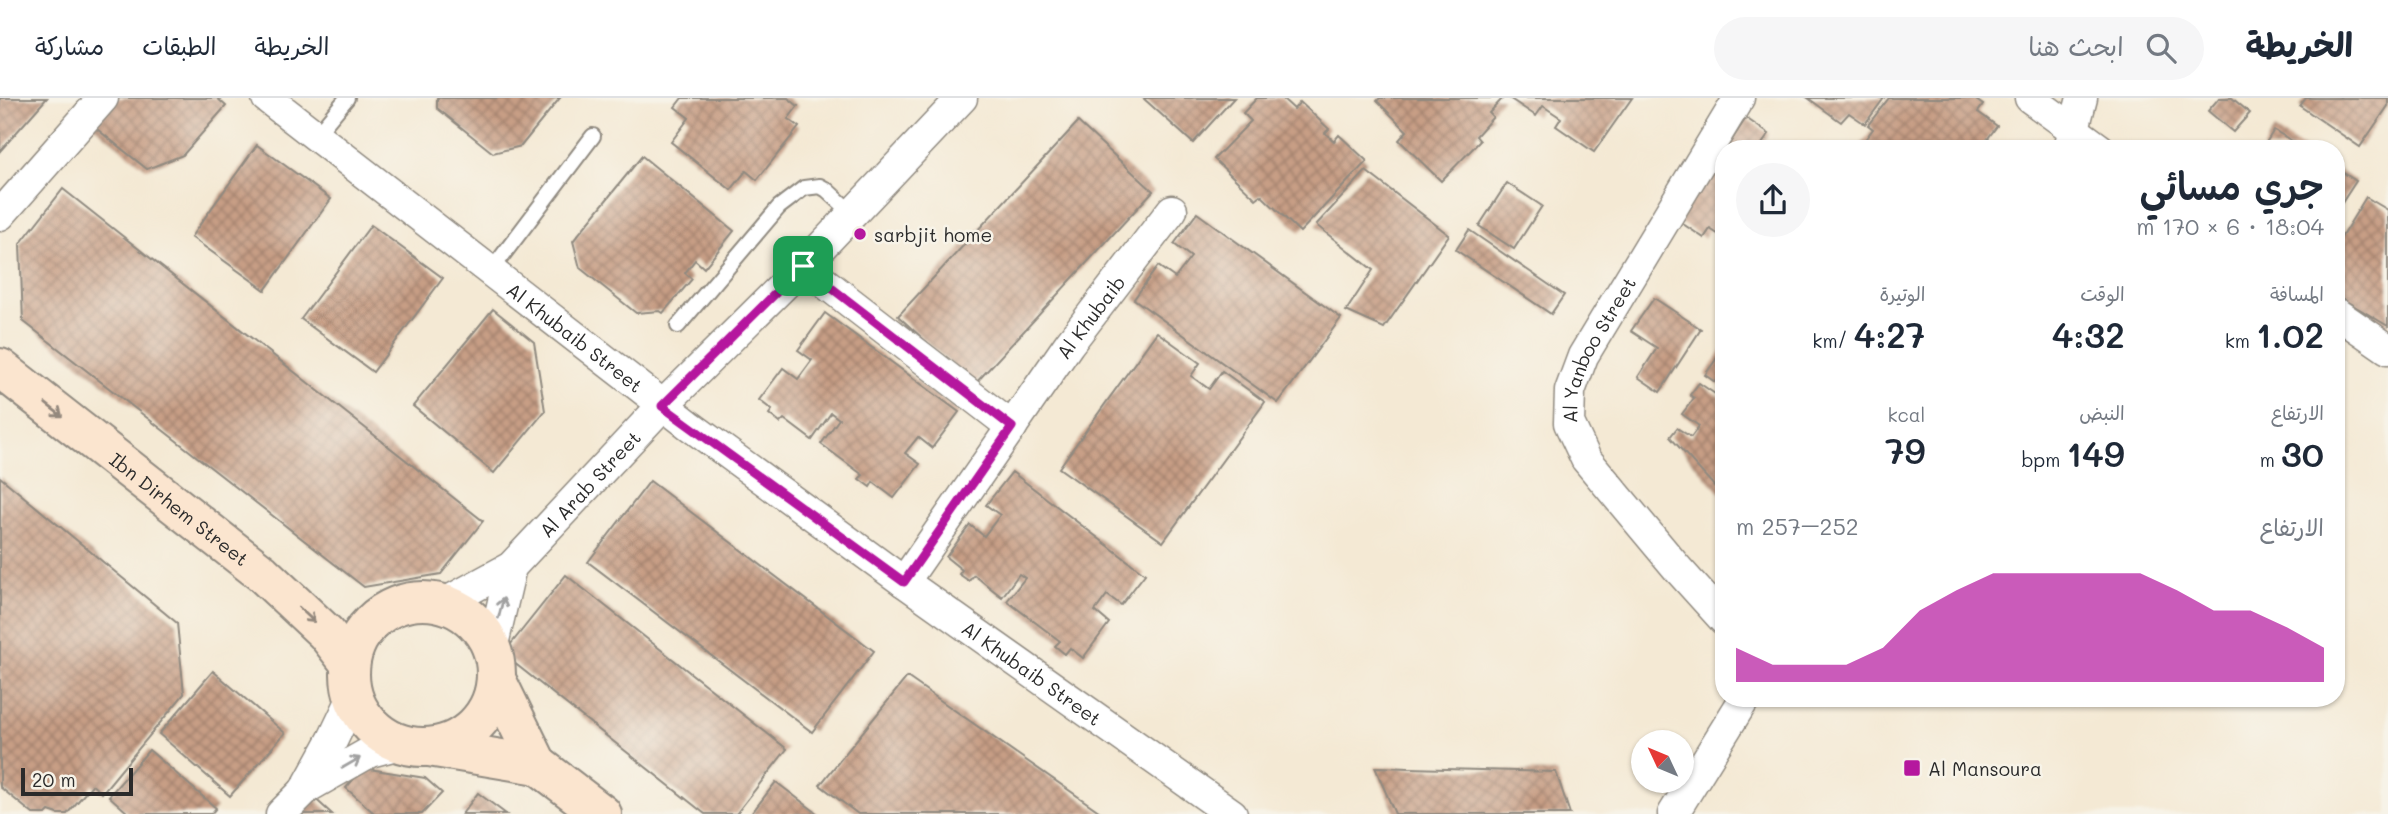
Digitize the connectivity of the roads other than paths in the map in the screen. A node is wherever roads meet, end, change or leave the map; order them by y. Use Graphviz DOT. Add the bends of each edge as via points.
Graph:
graph roads {
  1 [pos="103,98"];
  2 [pos="267,98"];
  3 [pos="347,98"];
  4 [pos="962,98"];
  5 [pos="1739,98"];
  6 [pos="2029,98"];
  7 [pos="2082,98"];
  8 [pos="316,135"];
  9 [pos="593,136"];
  10 [pos="2072,140"];
  11 [pos="1172,210"];
  12 [pos="853,214"];
  13 [pos="0,215"];
  14 [pos="803,266"];
  15 [pos="490,272"];
  16 [pos="2345,319"];
  17 [pos="678,326"];
  18 [pos="2388,349"];
  19 [pos="0,369"];
  20 [pos="662,406"];
  21 [pos="1012,427"];
  22 [pos="511,568"];
  23 [pos="904,582"];
  24 [pos="443,604"];
  25 [pos="1715,610"];
  26 [pos="494,664"];
  27 [pos="351,679"];
  28 [pos="1739,707"];
  29 [pos="414,746"];
  30 [pos="538,765"];
  31 [pos="305,790"];
  32 [pos="281,814"];
  33 [pos="602,814"];
  34 [pos="1232,814"];
  35 [pos="1673,814"];
  1 -- 13 [label="street"];
  2 -- 8 [label="street, Al Khubaib Street"];
  3 -- 8 [label="lane"];
  4 -- 12 [label="street, Al Arab Street"];
  5 -- 25 [label="street, Al Yanboo Street" via="1583,356 1570,391 1569,423 1586,460"];
  6 -- 10 [label="street"];
  7 -- 10 [label="street"];
  8 -- 15 [label="street, Al Khubaib Street"];
  9 -- 15 [label="lane"];
  11 -- 21 [label="street, Al Khubaib"];
  12 -- 14 [label="street, Al Arab Street"];
  12 -- 17 [label="lane" via="820,186 804,188 779,207"];
  14 -- 20 [label="street, Al Arab Street"];
  14 -- 21 [label="street"];
  15 -- 20 [label="street, Al Khubaib Street"];
  16 -- 18 [label="street"];
  19 -- 27 [label="street, Ibn Dirhem Street, one-way" via="262,573 326,633"];
  20 -- 22 [label="street, Al Arab Street"];
  20 -- 23 [label="street, Al Khubaib Street"];
  21 -- 23 [label="street, Al Khubaib"];
  22 -- 24 [label="street, Al Arab Street"];
  26 -- 22 [label="street, Al Arab Street, one-way"];
  23 -- 34 [label="street, Al Khubaib Street"];
  24 -- 26 [label="street" via="480,629"];
  24 -- 27 [label="street" via="414,602 391,609 372,622 358,641"];
  26 -- 29 [label="street" via="491,699 482,718 449,742"];
  26 -- 30 [label="street"];
  27 -- 29 [label="street" via="363,717 380,734"];
  27 -- 31 [label="street" via="333,739"];
  28 -- 35 [label="street"];
  29 -- 30 [label="street"];
  31 -- 29 [label="street, one-way" via="370,752"];
  30 -- 33 [label="street"];
  31 -- 32 [label="street"];
}
